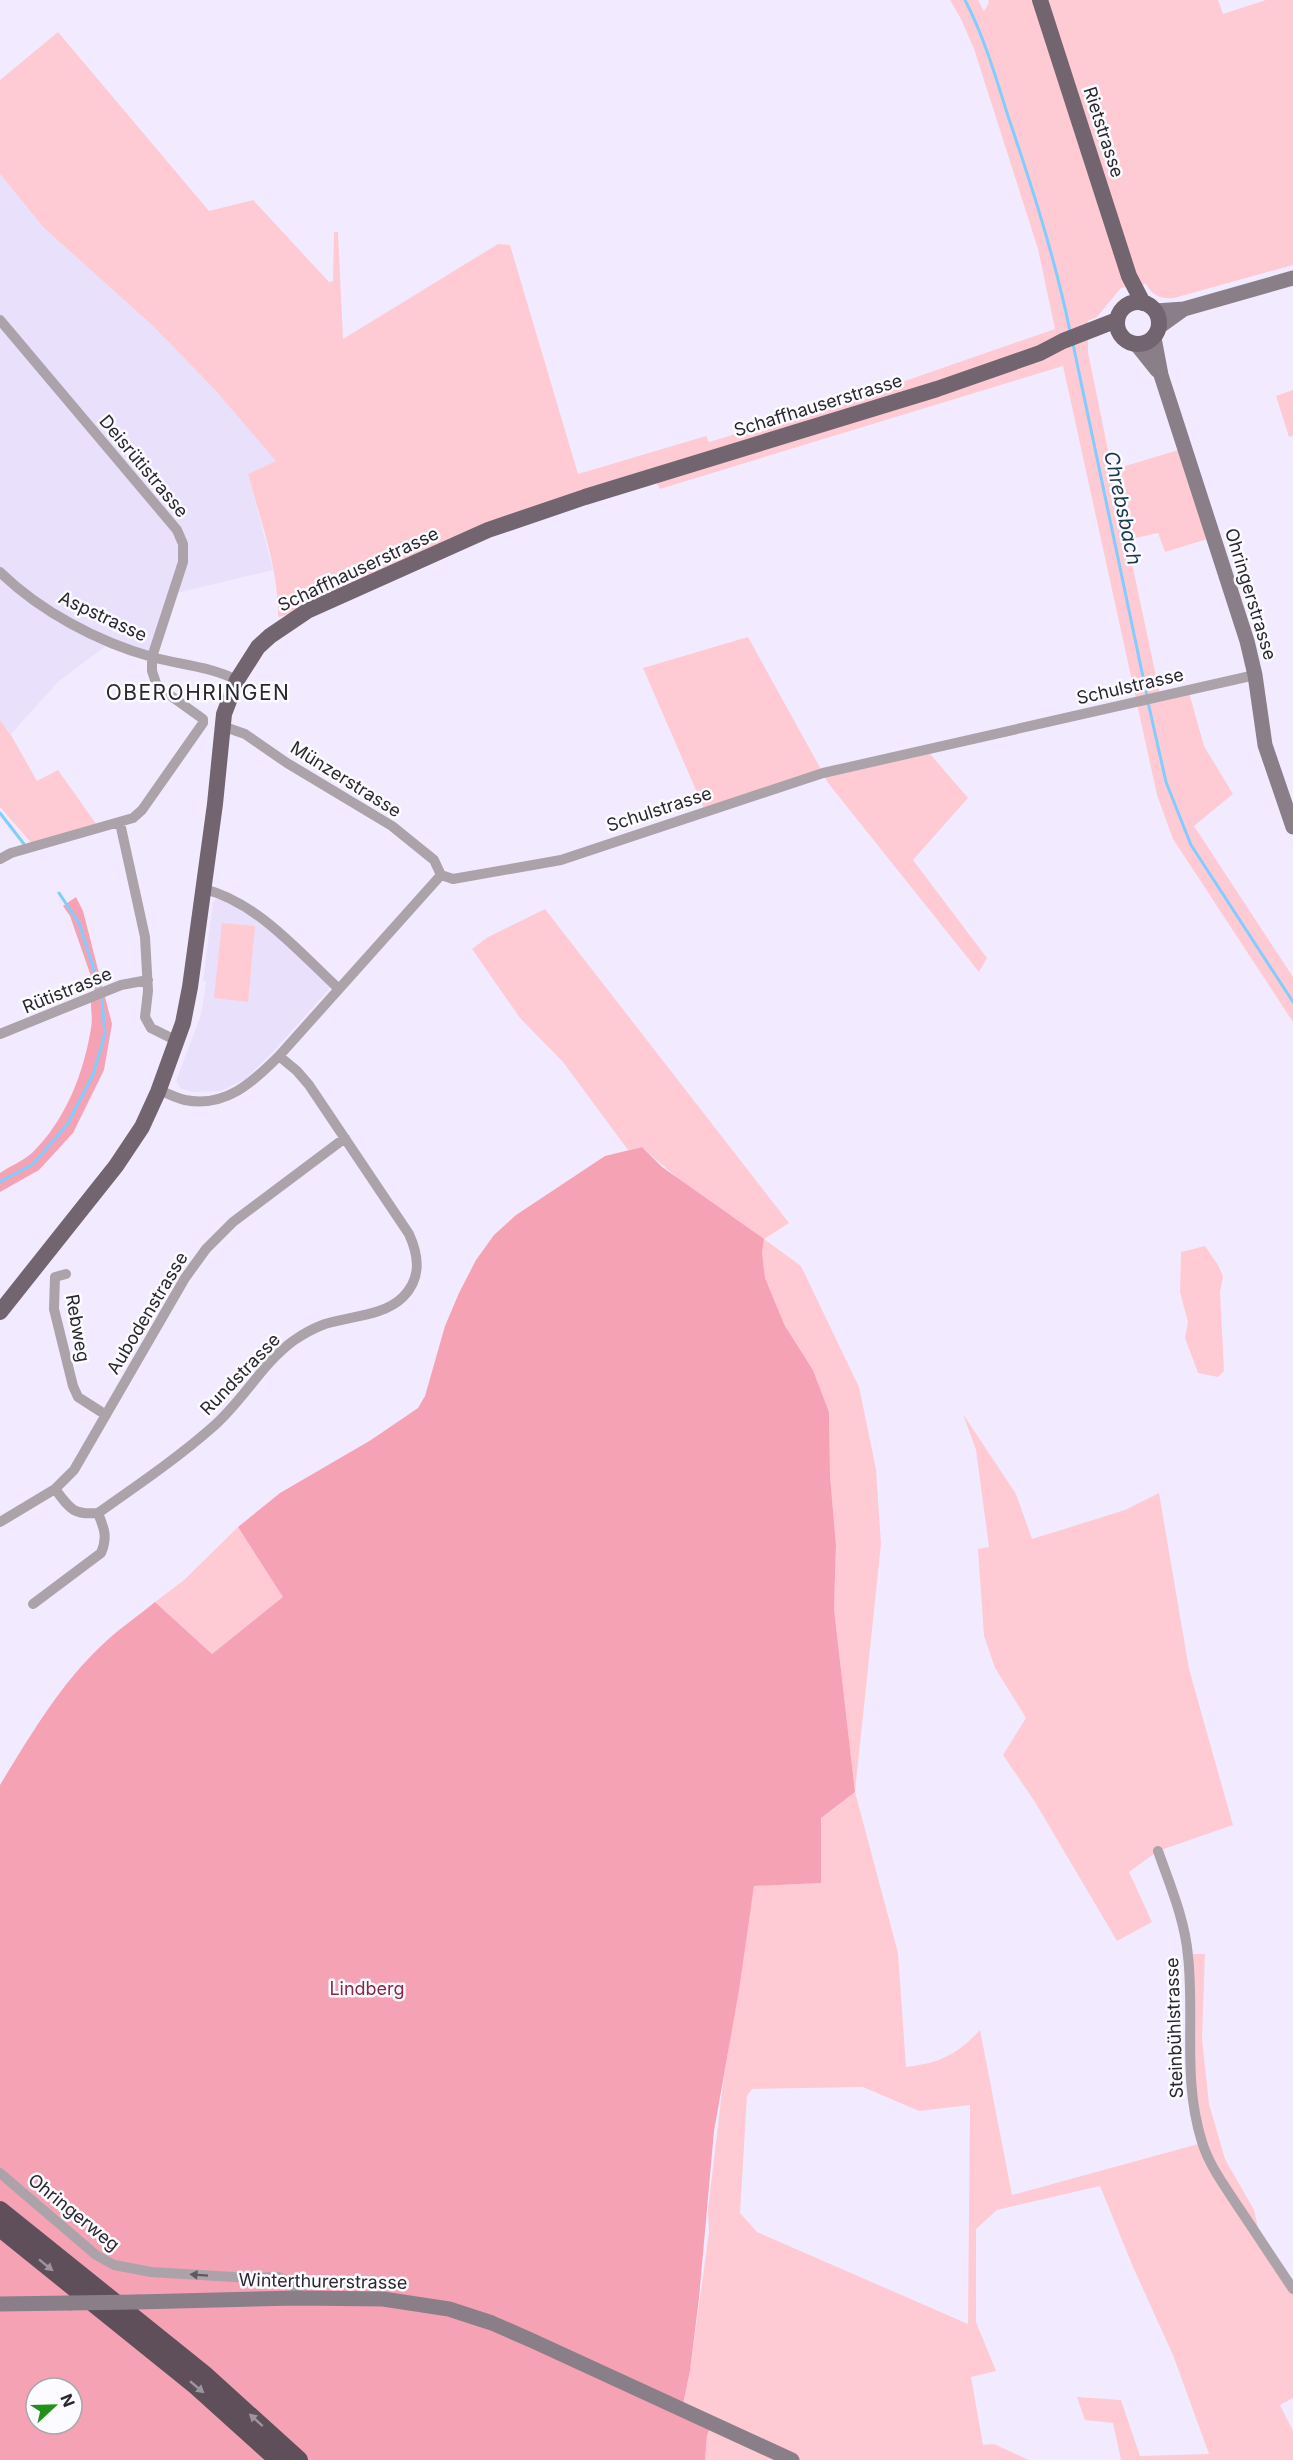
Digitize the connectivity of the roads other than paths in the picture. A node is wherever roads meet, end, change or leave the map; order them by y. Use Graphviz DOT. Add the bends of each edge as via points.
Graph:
graph roads {
  1 [pos="1040,0"];
  2 [pos="1293,278"];
  3 [pos="1148,317"];
  4 [pos="0,320"];
  5 [pos="1118,327"];
  6 [pos="1137,345"];
  7 [pos="1161,375"];
  8 [pos="0,572"];
  9 [pos="152,657"];
  10 [pos="1255,675"];
  11 [pos="237,680"];
  12 [pos="222,726"];
  13 [pos="120,823"];
  14 [pos="1293,827"];
  15 [pos="0,859"];
  16 [pos="441,875"];
  17 [pos="204,889"];
  18 [pos="148,980"];
  19 [pos="338,988"];
  20 [pos="0,1034"];
  21 [pos="177,1041"];
  22 [pos="279,1056"];
  23 [pos="159,1090"];
  24 [pos="345,1138"];
  25 [pos="66,1274"];
  26 [pos="0,1312"];
  27 [pos="106,1415"];
  28 [pos="55,1489"];
  29 [pos="98,1513"];
  30 [pos="0,1522"];
  31 [pos="33,1604"];
  32 [pos="1158,1851"];
  33 [pos="0,2173"];
  34 [pos="0,2210"];
  35 [pos="0,2228"];
  36 [pos="1293,2289"];
  37 [pos="296,2298"];
  38 [pos="0,2304"];
  39 [pos="278,2460"];
  40 [pos="299,2460"];
  41 [pos="792,2460"];
  1 -- 3 [label="main road, Rietstrasse" via="1129,276"];
  2 -- 3 [label="main road"];
  3 -- 5 [label="main road" via="1119,314"];
  3 -- 6 [label="main road" via="1146,343"];
  3 -- 7 [label="main road, Ohringerstrasse"];
  4 -- 9 [label="street, Deisrütistrasse" via="177,530 183,544 183,562"];
  5 -- 6 [label="main road" via="1127,342"];
  5 -- 11 [label="main road, Schaffhauserstrasse" via="937,389 488,530 290,620 258,647"];
  6 -- 7 [label="main road, Ohringerstrasse"];
  7 -- 10 [label="main road, Ohringerstrasse"];
  8 -- 9 [label="street, Aspstrasse" via="49,610"];
  9 -- 11 [label="street, Aspstrasse" via="215,670"];
  9 -- 13 [label="street" via="157,686 203,719 203,723 142,810"];
  10 -- 14 [label="main road, Ohringerstrasse" via="1265,746"];
  10 -- 16 [label="street, Schulstrasse" via="824,773 561,860 453,879"];
  11 -- 12 [label="main road, Schaffhauserstrasse"];
  12 -- 16 [label="street, Münzerstrasse" via="245,734 392,826 434,860"];
  12 -- 17 [label="main road, Schaffhauserstrasse"];
  13 -- 15 [label="street"];
  13 -- 18 [label="street" via="142,914"];
  16 -- 19 [label="street"];
  17 -- 19 [label="street" via="221,893 246,908"];
  17 -- 21 [label="main road, Schaffhauserstrasse" via="189,996"];
  18 -- 20 [label="street, Rütistrasse" via="121,985"];
  18 -- 21 [label="street" via="145,1017 151,1028"];
  19 -- 22 [label="street"];
  21 -- 23 [label="main road, Schaffhauserstrasse"];
  22 -- 23 [label="street" via="252,1083 231,1095 197,1101"];
  22 -- 24 [label="street, Rundstrasse" via="309,1085"];
  23 -- 26 [label="main road, Schaffhauserstrasse" via="116,1167"];
  24 -- 27 [label="street, Aubodenstrasse" via="234,1222 206,1249"];
  24 -- 29 [label="street, Rundstrasse" via="409,1234 417,1252 411,1286 392,1306 325,1324 294,1340 274,1356 216,1425"];
  25 -- 27 [label="street, Rebweg" via="55,1277 54,1309 73,1386 78,1397"];
  27 -- 28 [label="street, Aubodenstrasse" via="74,1470"];
  28 -- 29 [label="street" via="70,1509 83,1514"];
  28 -- 30 [label="street, Aubodenstrasse"];
  29 -- 31 [label="street" via="106,1533 101,1552"];
  32 -- 36 [label="street, Steinbühlstrasse" via="1179,1908 1188,1954 1188,2057 1202,2144"];
  37 -- 33 [label="street, Ohringerweg, one-way" via="296,2283 278,2277 151,2272 114,2265 96,2255"];
  40 -- 34 [label="highway, one-way" via="204,2374"];
  35 -- 39 [label="highway, one-way" via="189,2380"];
  37 -- 38 [label="main road, Winterthurerstrasse, bridge"];
  37 -- 41 [label="main road, Winterthurerstrasse" via="422,2303 474,2317"];
}
